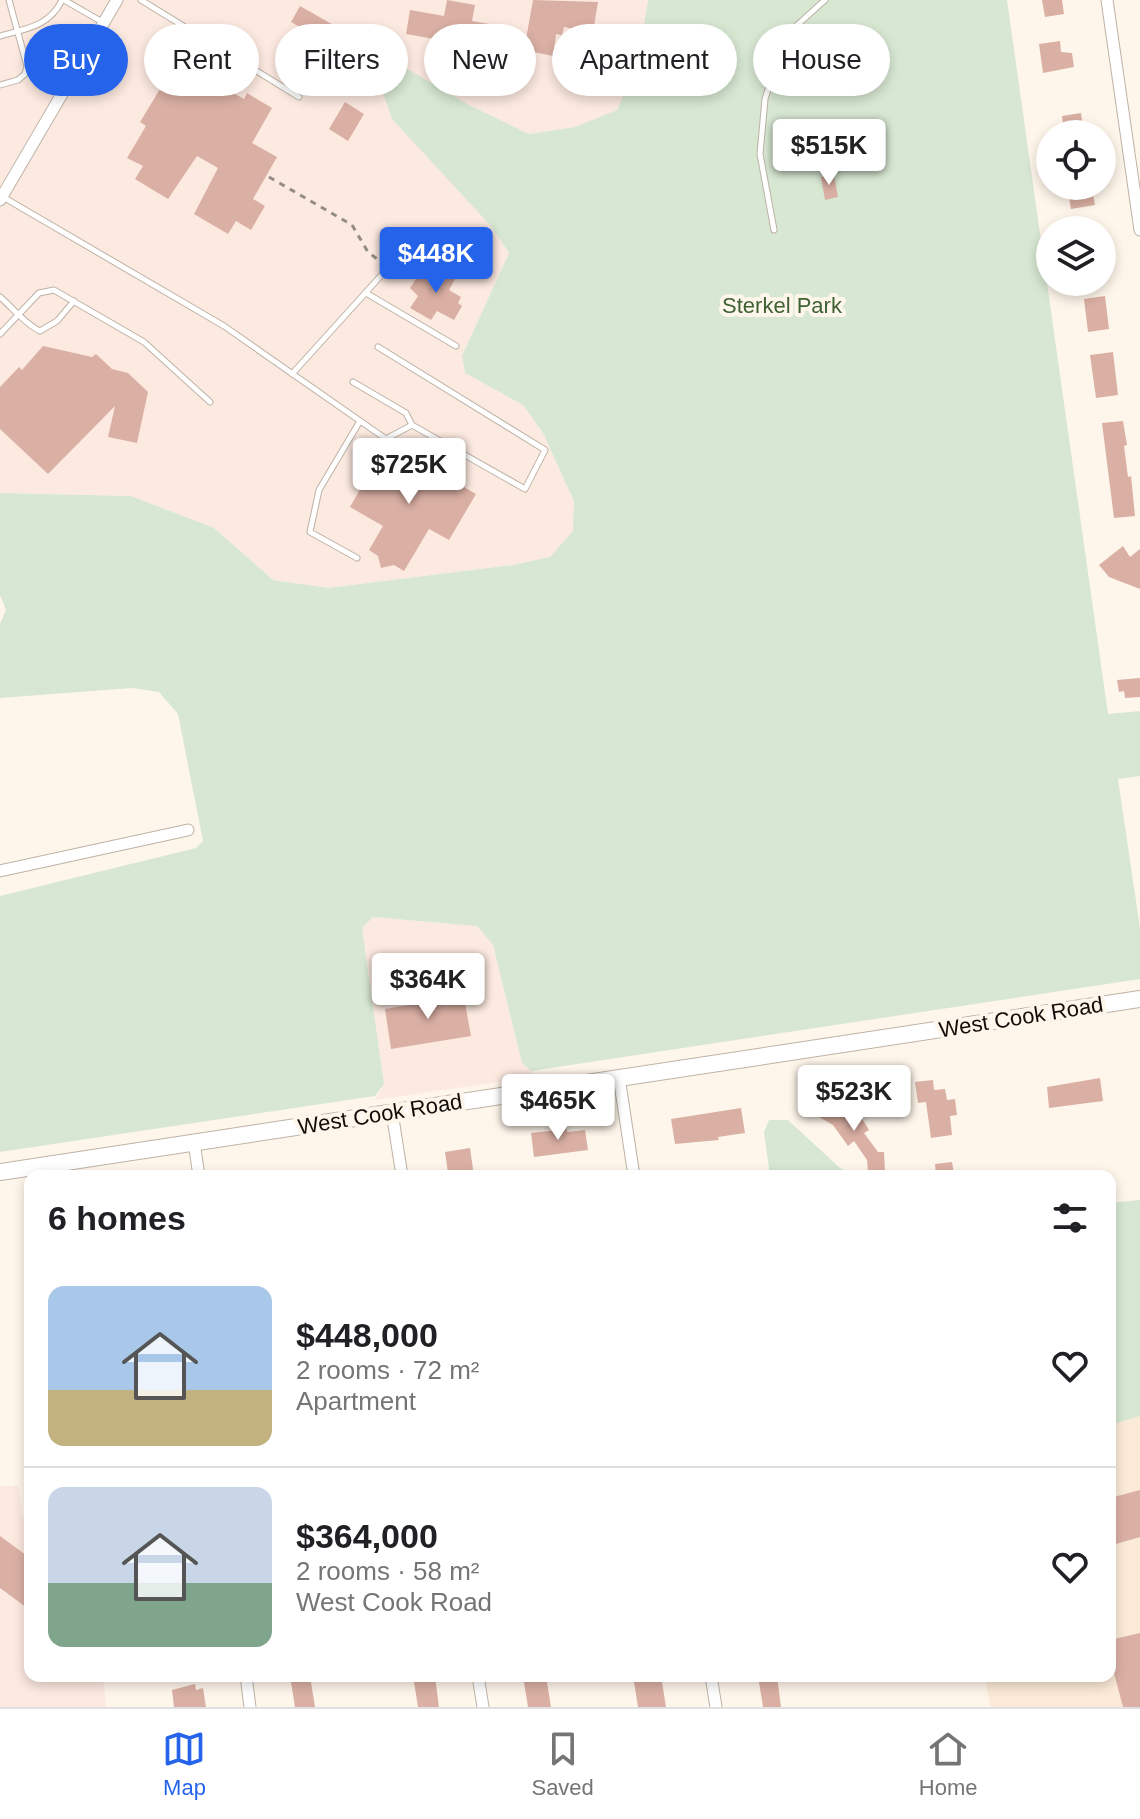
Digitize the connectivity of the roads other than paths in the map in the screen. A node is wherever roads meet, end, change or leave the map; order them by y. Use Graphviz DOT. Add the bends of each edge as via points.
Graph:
graph roads {
  1 [pos="9,0"];
  2 [pos="63,0"];
  3 [pos="117,0"];
  4 [pos="141,0"];
  5 [pos="825,0"];
  6 [pos="1107,0"];
  7 [pos="104,23"];
  8 [pos="17,31"];
  9 [pos="0,36"];
  10 [pos="0,85"];
  11 [pos="299,97"];
  12 [pos="1,198"];
  13 [pos="774,230"];
  14 [pos="1140,230"];
  15 [pos="397,258"];
  16 [pos="366,293"];
  17 [pos="0,297"];
  18 [pos="74,301"];
  19 [pos="20,313"];
  20 [pos="0,334"];
  21 [pos="456,346"];
  22 [pos="378,347"];
  23 [pos="292,374"];
  24 [pos="353,382"];
  25 [pos="210,402"];
  26 [pos="360,421"];
  27 [pos="412,425"];
  28 [pos="357,558"];
  29 [pos="188,830"];
  30 [pos="0,871"];
  31 [pos="1140,999"];
  32 [pos="619,1077"];
  33 [pos="392,1112"];
  34 [pos="194,1142"];
  35 [pos="198,1170"];
  36 [pos="401,1170"];
  37 [pos="633,1170"];
  38 [pos="0,1172"];
  39 [pos="247,1682"];
  40 [pos="479,1682"];
  41 [pos="712,1682"];
  42 [pos="250,1707"];
  43 [pos="483,1707"];
  44 [pos="716,1707"];
  1 -- 8 [label="lane"];
  2 -- 7 [label="lane"];
  2 -- 8 [label="lane" via="50,19"];
  3 -- 7 [label="street"];
  4 -- 11 [label="lane"];
  5 -- 13 [label="lane" via="795,27 765,99 760,154"];
  6 -- 14 [label="street"];
  7 -- 12 [label="street"];
  8 -- 9 [label="lane"];
  8 -- 10 [label="lane" via="25,74"];
  12 -- 23 [label="lane" via="224,326"];
  15 -- 16 [label="lane"];
  16 -- 21 [label="lane"];
  16 -- 23 [label="lane"];
  17 -- 19 [label="lane"];
  18 -- 19 [label="lane" via="47,289"];
  18 -- 19 [label="lane" via="40,331"];
  18 -- 25 [label="lane" via="144,342"];
  19 -- 20 [label="lane"];
  22 -- 27 [label="lane" via="545,450 525,489"];
  23 -- 26 [label="lane"];
  24 -- 27 [label="lane" via="406,413"];
  26 -- 27 [label="lane" via="386,439"];
  26 -- 28 [label="lane" via="319,490 310,532"];
  29 -- 30 [label="street"];
  31 -- 32 [label="main road, West Cook Road"];
  32 -- 33 [label="main road, West Cook Road"];
  32 -- 37 [label="street"];
  33 -- 34 [label="main road, West Cook Road"];
  33 -- 36 [label="street"];
  34 -- 35 [label="street"];
  34 -- 38 [label="main road, West Cook Road"];
  39 -- 42 [label="street"];
  40 -- 43 [label="street"];
  41 -- 44 [label="street"];
}
